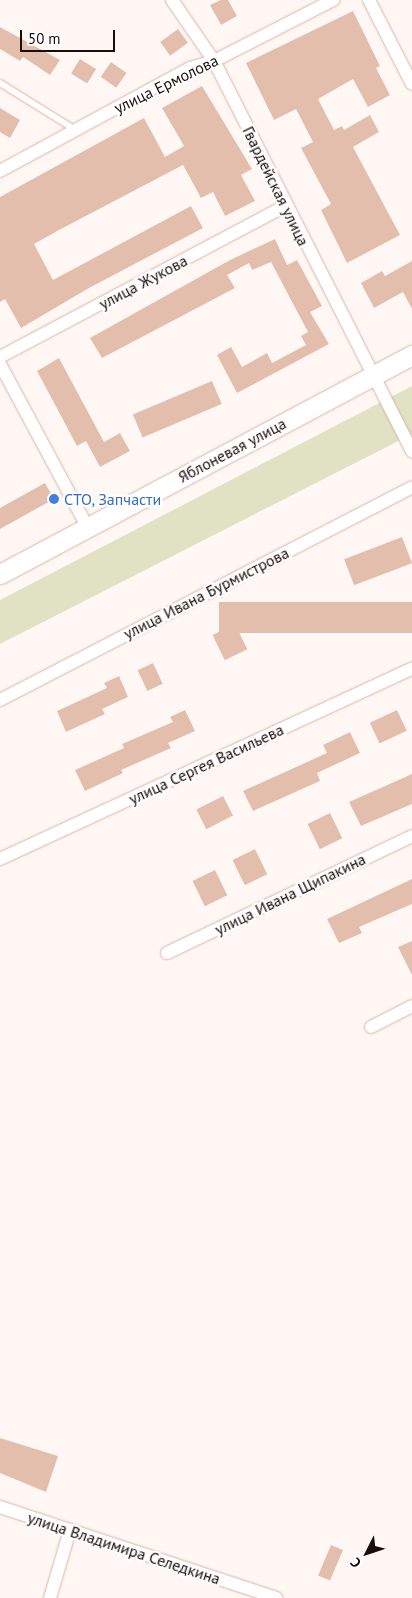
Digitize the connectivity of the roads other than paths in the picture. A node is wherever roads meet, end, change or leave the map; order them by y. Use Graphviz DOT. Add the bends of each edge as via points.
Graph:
graph roads {
  1 [pos="172,0"];
  2 [pos="333,0"];
  3 [pos="369,0"];
  4 [pos="214,61"];
  5 [pos="0,83"];
  6 [pos="412,84"];
  7 [pos="74,129"];
  8 [pos="0,171"];
  9 [pos="285,206"];
  10 [pos="412,356"];
  11 [pos="0,357"];
  12 [pos="0,364"];
  13 [pos="372,377"];
  14 [pos="412,452"];
  15 [pos="412,486"];
  16 [pos="87,526"];
  17 [pos="0,574"];
  18 [pos="412,670"];
  19 [pos="0,700"];
  20 [pos="412,836"];
  21 [pos="0,859"];
  22 [pos="168,953"];
  23 [pos="412,1006"];
  24 [pos="371,1027"];
  25 [pos="0,1507"];
  26 [pos="70,1530"];
  27 [pos="50,1598"];
  28 [pos="276,1598"];
  1 -- 4 [label="street, Гвардейская улица"];
  2 -- 4 [label="street, улица Ермолова"];
  3 -- 6 [label="street"];
  4 -- 7 [label="street, улица Ермолова" via="190,68"];
  4 -- 9 [label="street, Гвардейская улица"];
  5 -- 7 [label="lane"];
  7 -- 8 [label="street, улица Ермолова"];
  9 -- 11 [label="street, улица Жукова"];
  9 -- 13 [label="street, Гвардейская улица"];
  10 -- 13 [label="street, Яблоневая улица"];
  12 -- 16 [label="street"];
  13 -- 14 [label="street, Гвардейская улица"];
  13 -- 16 [label="street, Яблоневая улица"];
  15 -- 19 [label="street, улица Ивана Бурмистрова"];
  16 -- 17 [label="street, Яблоневая улица"];
  18 -- 21 [label="street, улица Сергея Васильева"];
  20 -- 22 [label="street, улица Ивана Щипакина"];
  23 -- 24 [label="street"];
  25 -- 26 [label="street, улица Владимира Селедкина"];
  26 -- 27 [label="street"];
  26 -- 28 [label="street, улица Владимира Селедкина"];
}
